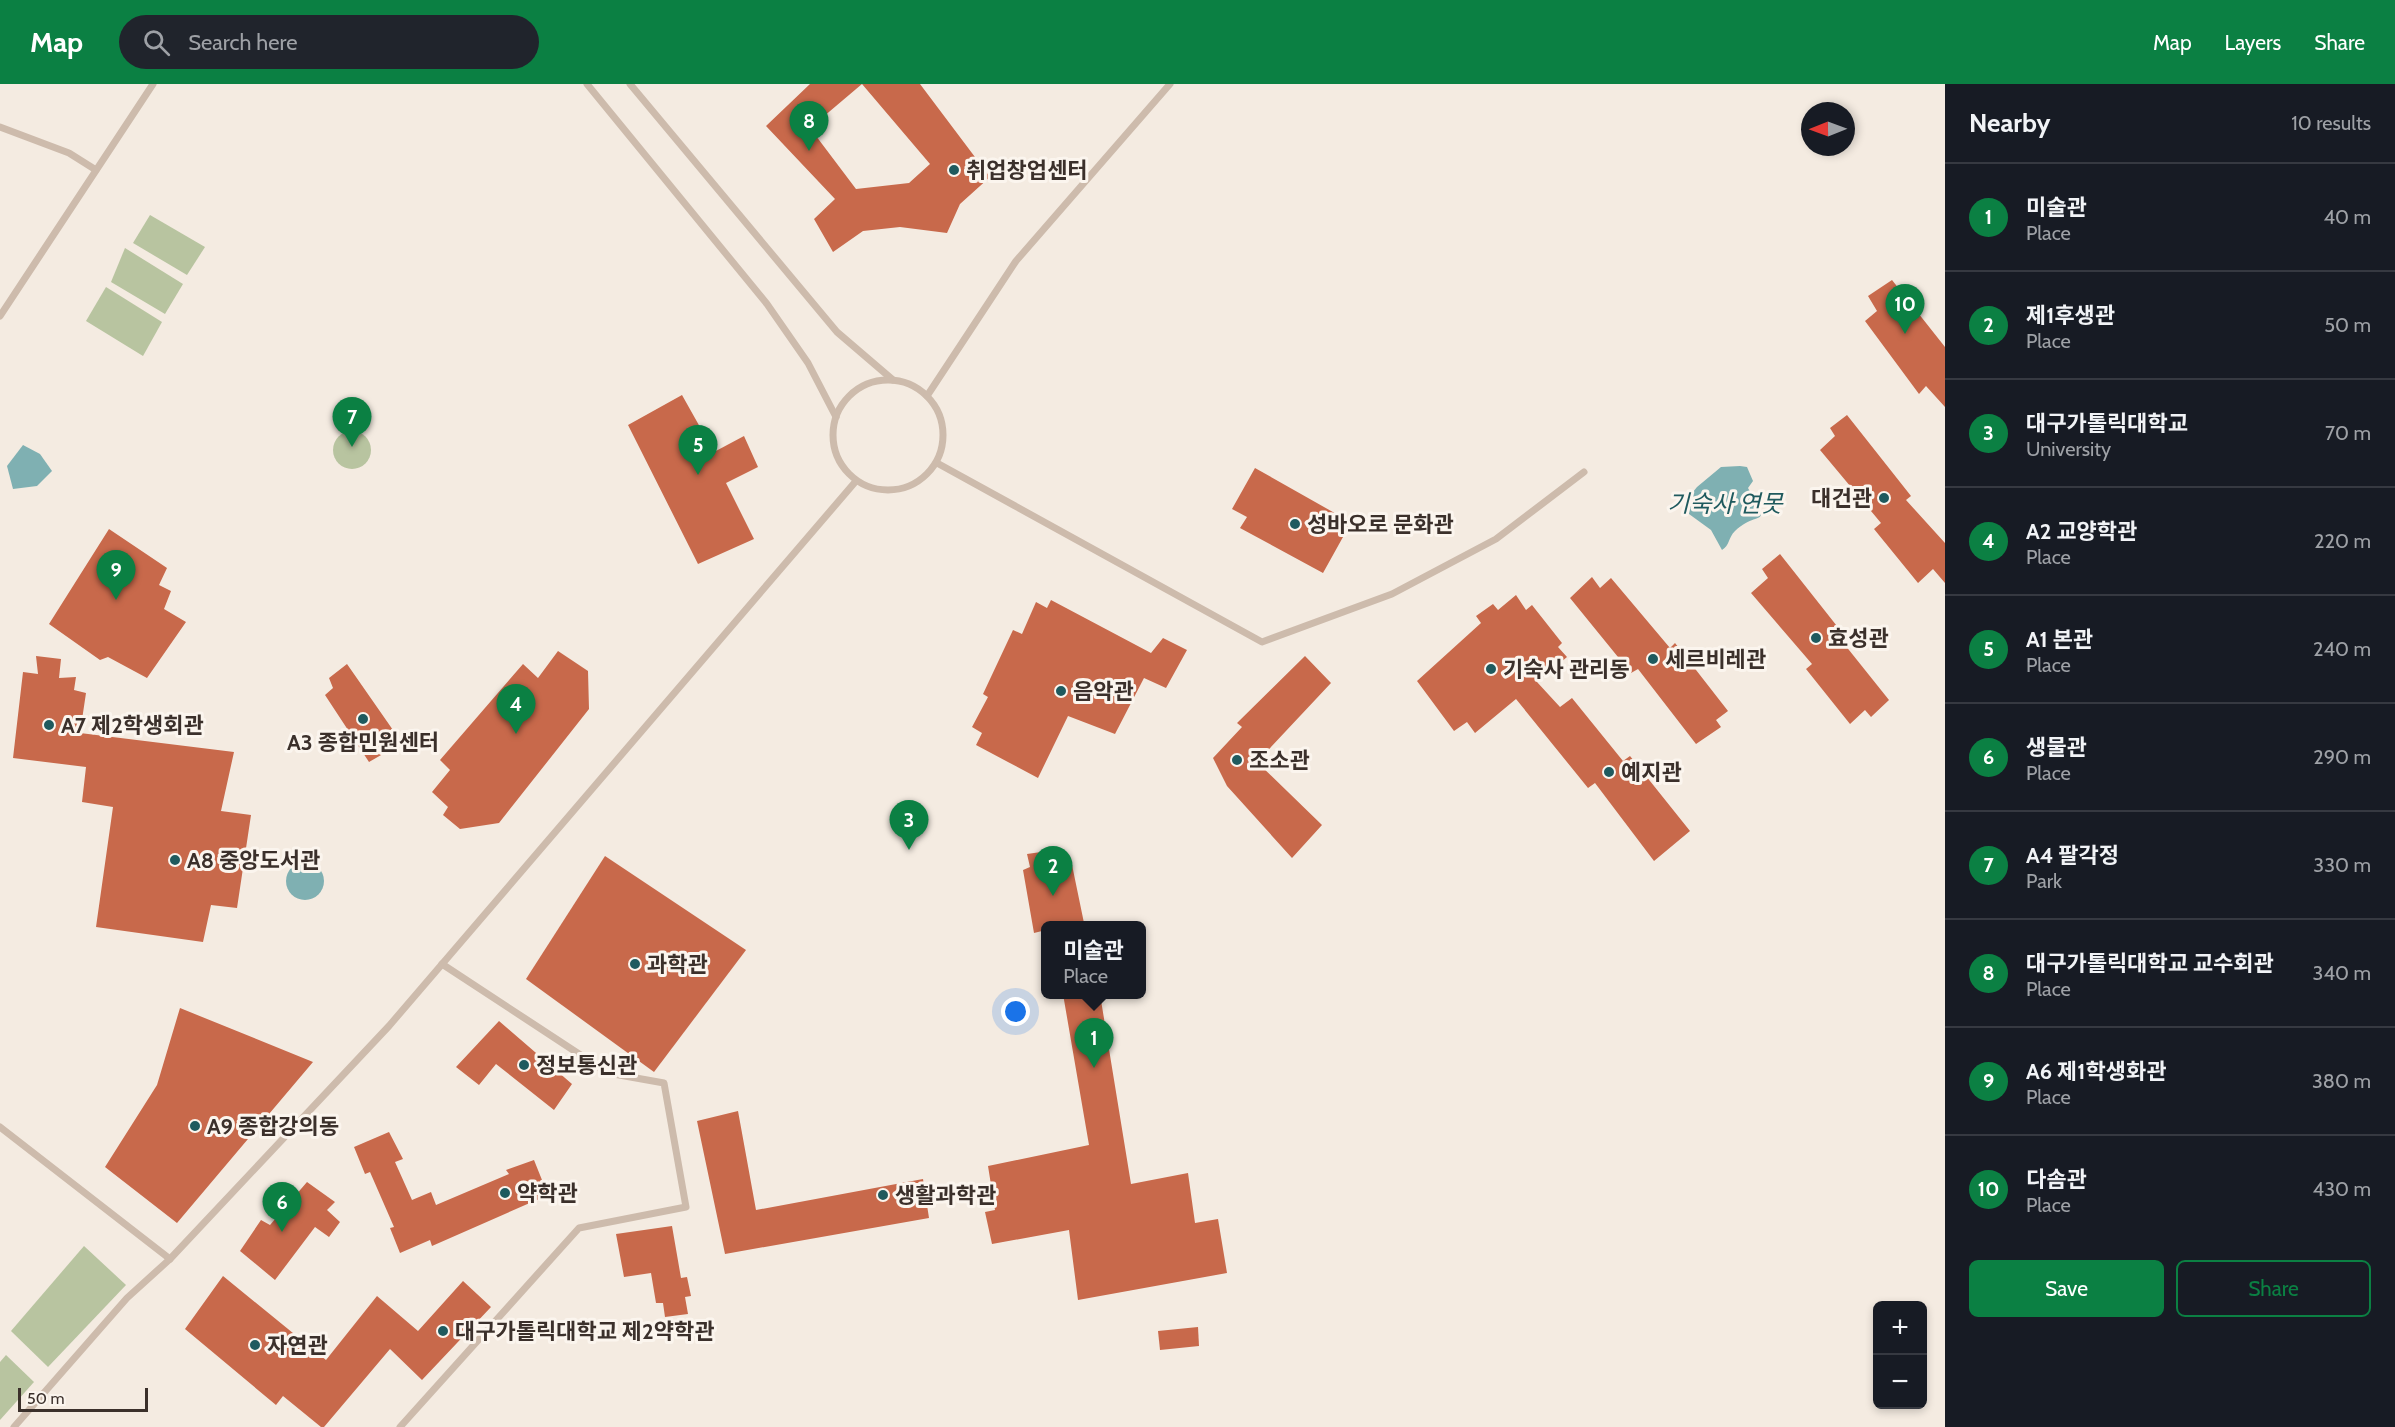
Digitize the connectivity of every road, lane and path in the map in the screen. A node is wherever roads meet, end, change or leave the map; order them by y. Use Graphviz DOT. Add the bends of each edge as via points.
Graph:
graph roads {
  1 [pos="153,84"];
  2 [pos="587,84"];
  3 [pos="630,84"];
  4 [pos="1170,84"];
  5 [pos="0,127"];
  6 [pos="96,170"];
  7 [pos="0,316"];
  8 [pos="893,380"];
  9 [pos="927,396"];
  10 [pos="836,417"];
  11 [pos="936,463"];
  12 [pos="1584,472"];
  13 [pos="856,481"];
  14 [pos="442,963"];
  15 [pos="0,1127"];
  16 [pos="170,1259"];
  17 [pos="14,1427"];
  18 [pos="400,1427"];
  1 -- 6 [label="lane"];
  2 -- 10 [label="lane" via="767,304 808,363"];
  3 -- 8 [label="lane" via="837,332"];
  4 -- 9 [label="lane" via="1016,261"];
  5 -- 6 [label="lane" via="69,153"];
  6 -- 7 [label="lane"];
  8 -- 9 [label="lane" via="911,385"];
  8 -- 10 [label="lane" via="859,388"];
  9 -- 11 [label="lane" via="937,409 944,431"];
  10 -- 13 [label="lane" via="836,453 840,464"];
  11 -- 12 [label="lane" via="1263,642 1392,594 1496,539"];
  11 -- 13 [label="lane" via="920,481 906,488 873,489"];
  13 -- 14 [label="lane"];
  14 -- 16 [label="lane" via="389,1026"];
  14 -- 18 [label="lane" via="608,1073 664,1083 686,1207 579,1228"];
  15 -- 16 [label="lane"];
  16 -- 17 [label="lane" via="128,1298"];
}
